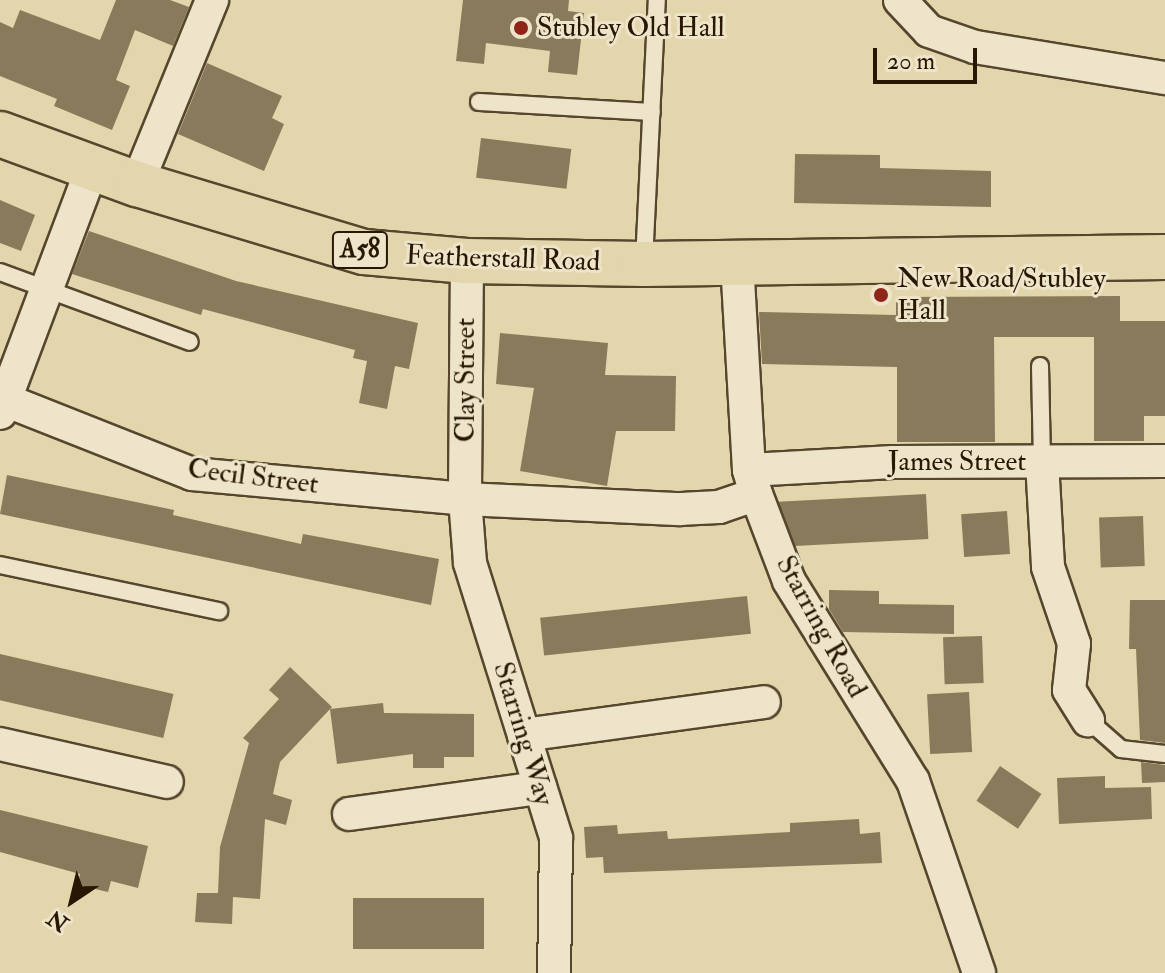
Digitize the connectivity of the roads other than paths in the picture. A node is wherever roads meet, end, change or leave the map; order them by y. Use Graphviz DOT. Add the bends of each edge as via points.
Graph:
graph roads {
  1 [pos="212,0"];
  2 [pos="657,0"];
  3 [pos="900,0"];
  4 [pos="1165,78"];
  5 [pos="479,102"];
  6 [pos="652,112"];
  7 [pos="0,134"];
  8 [pos="92,168"];
  9 [pos="137,184"];
  10 [pos="1165,257"];
  11 [pos="467,261"];
  12 [pos="737,262"];
  13 [pos="644,264"];
  14 [pos="0,272"];
  15 [pos="44,289"];
  16 [pos="190,342"];
  17 [pos="1040,366"];
  18 [pos="3,406"];
  19 [pos="1165,461"];
  20 [pos="1042,462"];
  21 [pos="752,482"];
  22 [pos="465,499"];
  23 [pos="0,565"];
  24 [pos="219,611"];
  25 [pos="764,702"];
  26 [pos="1088,720"];
  27 [pos="524,735"];
  28 [pos="0,744"];
  29 [pos="1165,754"];
  30 [pos="167,782"];
  31 [pos="540,788"];
  32 [pos="349,814"];
  33 [pos="554,973"];
  34 [pos="979,973"];
  1 -- 9 [label="street"];
  2 -- 6 [label="lane"];
  3 -- 4 [label="street" via="929,31 975,47"];
  5 -- 6 [label="lane"];
  6 -- 13 [label="lane"];
  7 -- 8 [label="highway, Featherstall Road / A58"];
  8 -- 9 [label="highway, Featherstall Road / A58"];
  8 -- 15 [label="street"];
  9 -- 11 [label="highway, Featherstall Road / A58" via="364,252"];
  10 -- 12 [label="highway, A58"];
  11 -- 13 [label="highway, Featherstall Road / A58"];
  11 -- 22 [label="street, Clay Street"];
  12 -- 13 [label="highway, Featherstall Road / A58"];
  12 -- 21 [label="street, Starring Road"];
  14 -- 15 [label="lane"];
  15 -- 16 [label="lane"];
  15 -- 18 [label="street"];
  17 -- 20 [label="lane"];
  18 -- 22 [label="street, Cecil Street" via="192,474"];
  19 -- 20 [label="street, James Street"];
  20 -- 21 [label="street, James Street"];
  20 -- 26 [label="street" via="1048,567 1074,644 1069,690"];
  21 -- 22 [label="street, Cecil Street" via="719,507"];
  21 -- 34 [label="street, Starring Road" via="789,581 913,781"];
  22 -- 27 [label="street, Starring Way" via="470,563"];
  23 -- 24 [label="lane"];
  25 -- 27 [label="street"];
  26 -- 29 [label="lane" via="1121,749"];
  27 -- 31 [label="street, Starring Way"];
  28 -- 30 [label="street"];
  31 -- 32 [label="street"];
  31 -- 33 [label="street, Starring Way" via="556,838"];
}
